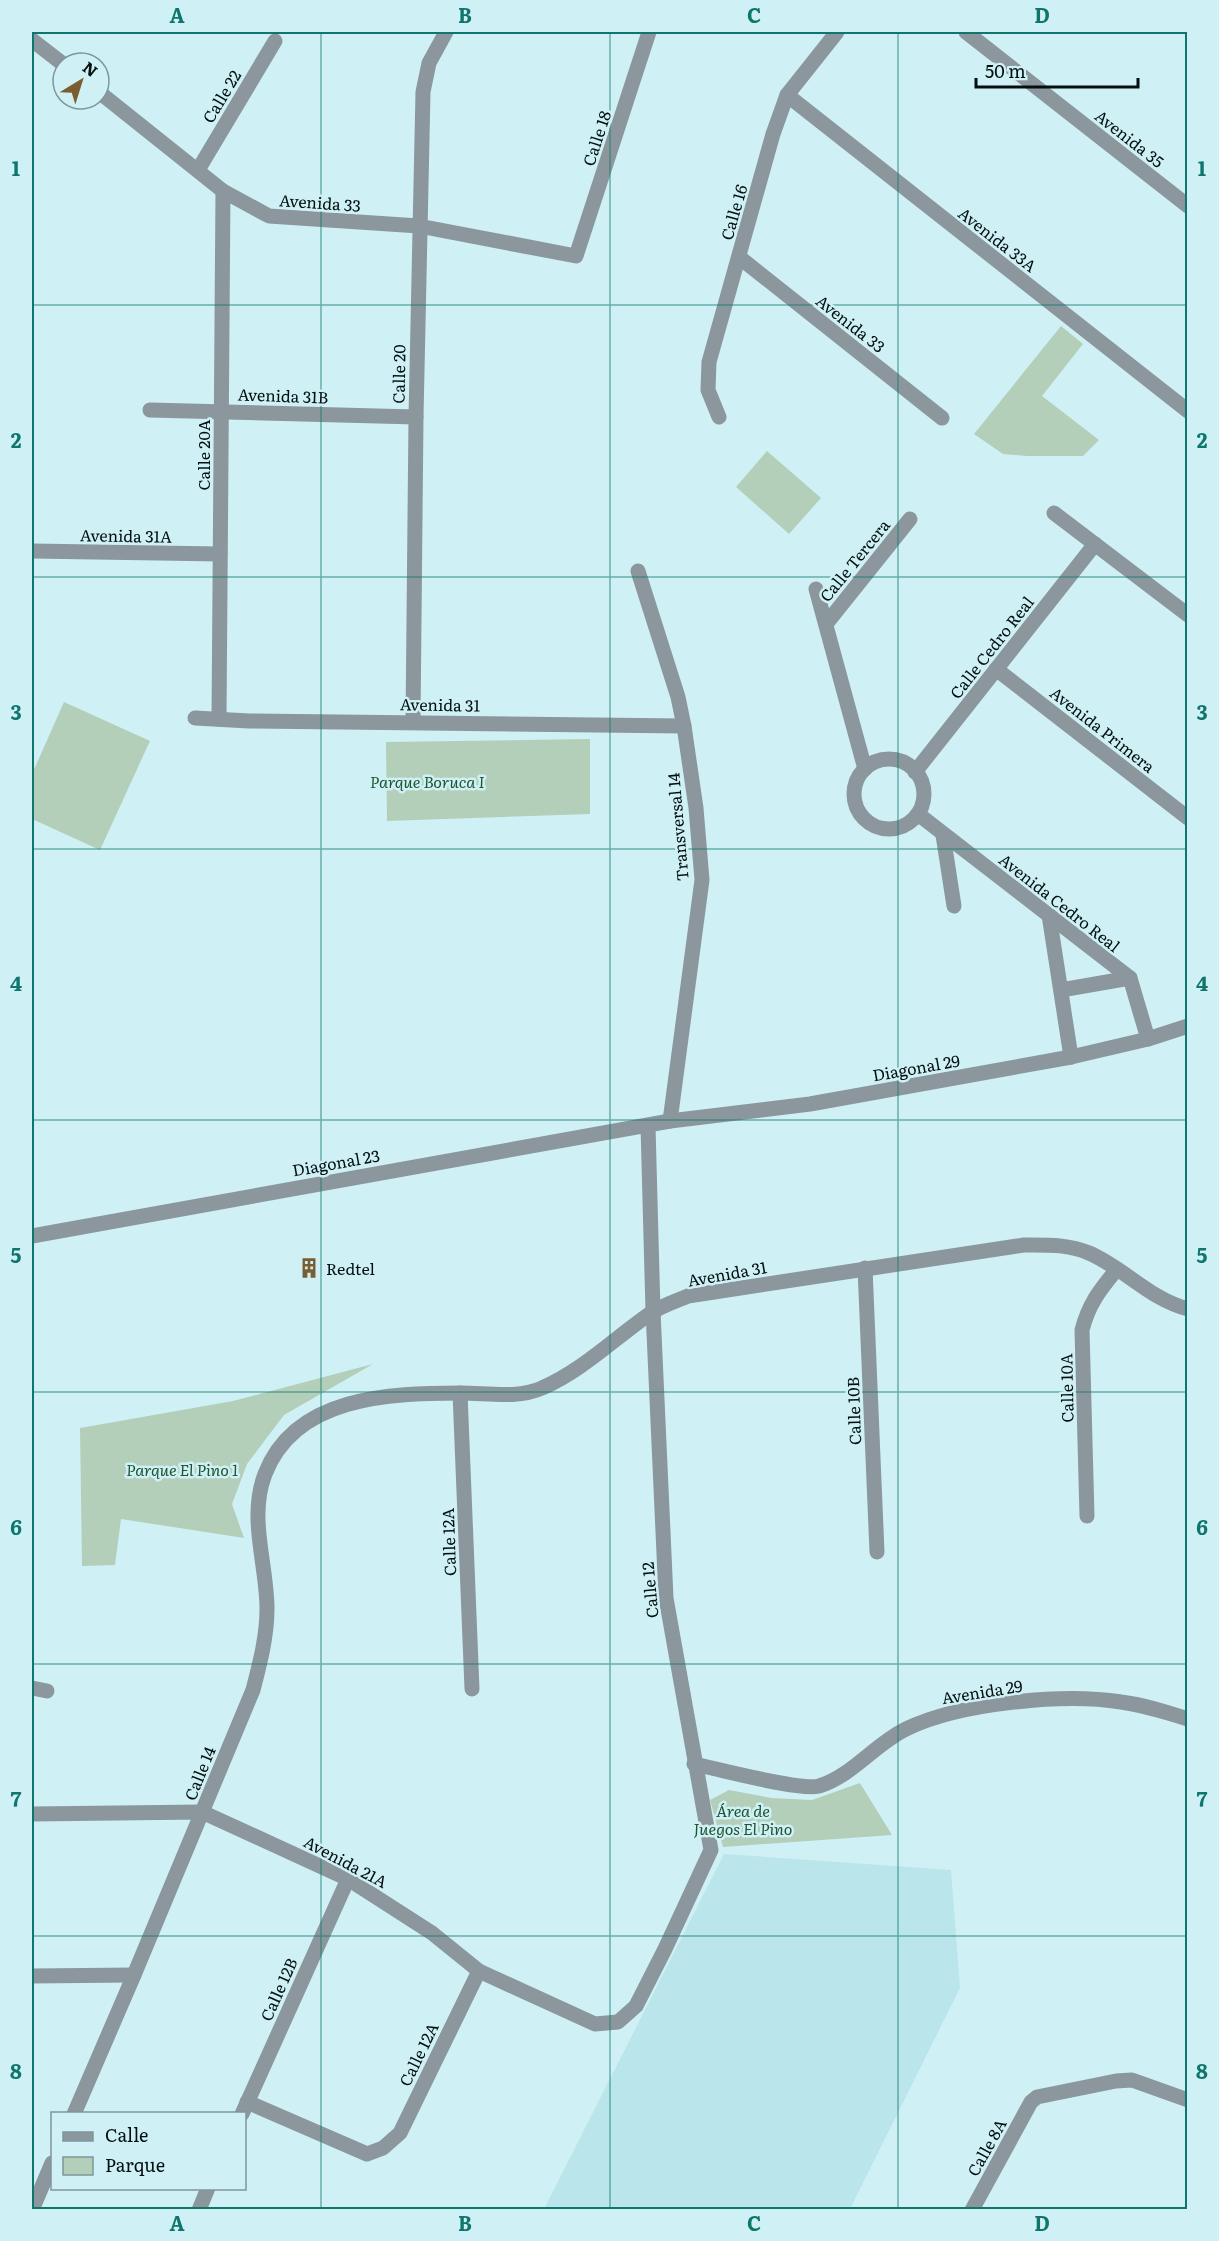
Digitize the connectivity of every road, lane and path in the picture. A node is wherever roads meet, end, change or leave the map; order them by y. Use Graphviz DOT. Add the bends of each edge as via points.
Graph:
graph roads {
  1 [pos="446,32"];
  2 [pos="649,32"];
  3 [pos="837,32"];
  4 [pos="966,32"];
  5 [pos="32,40"];
  6 [pos="275,41"];
  7 [pos="51,55"];
  8 [pos="787,95"];
  9 [pos="111,102"];
  10 [pos="198,171"];
  11 [pos="223,191"];
  12 [pos="1188,206"];
  13 [pos="419,226"];
  14 [pos="576,256"];
  15 [pos="739,257"];
  16 [pos="150,410"];
  17 [pos="221,411"];
  18 [pos="1188,411"];
  19 [pos="416,417"];
  20 [pos="719,417"];
  21 [pos="942,418"];
  22 [pos="1054,513"];
  23 [pos="910,519"];
  24 [pos="1095,544"];
  25 [pos="32,551"];
  26 [pos="220,554"];
  27 [pos="638,571"];
  28 [pos="816,589"];
  29 [pos="1188,615"];
  30 [pos="826,624"];
  31 [pos="996,669"];
  32 [pos="195,718"];
  33 [pos="219,719"];
  34 [pos="413,722"];
  35 [pos="684,726"];
  36 [pos="865,769"];
  37 [pos="915,772"];
  38 [pos="918,814"];
  39 [pos="1188,818"];
  40 [pos="943,834"];
  41 [pos="954,906"];
  42 [pos="1048,915"];
  43 [pos="1130,978"];
  44 [pos="1061,990"];
  45 [pos="1188,1026"];
  46 [pos="1148,1040"];
  47 [pos="1071,1057"];
  48 [pos="670,1121"];
  49 [pos="648,1126"];
  50 [pos="32,1236"];
  51 [pos="865,1268"];
  52 [pos="1117,1269"];
  53 [pos="1188,1309"];
  54 [pos="653,1311"];
  55 [pos="460,1393"];
  56 [pos="290,1435"];
  57 [pos="1087,1516"];
  58 [pos="877,1552"];
  59 [pos="32,1688"];
  60 [pos="472,1689"];
  61 [pos="47,1691"];
  62 [pos="1188,1719"];
  63 [pos="694,1764"];
  64 [pos="202,1812"];
  65 [pos="32,1814"];
  66 [pos="348,1879"];
  67 [pos="479,1971"];
  68 [pos="134,1975"];
  69 [pos="32,1976"];
  70 [pos="618,2022"];
  71 [pos="1188,2100"];
  72 [pos="244,2108"];
  73 [pos="75,2112"];
  74 [pos="51,2165"];
  75 [pos="207,2190"];
  76 [pos="32,2210"];
  77 [pos="199,2210"];
  78 [pos="972,2210"];
  1 -- 13 [label="street, Calle 20" via="425,77"];
  2 -- 14 [label="street, Calle 18"];
  3 -- 8 [label="street, Calle 16"];
  4 -- 12 [label="street, Avenida 35"];
  5 -- 7 [label="street"];
  6 -- 10 [label="street, Calle 22"];
  8 -- 15 [label="street, Calle 16"];
  8 -- 18 [label="street, Avenida 33A"];
  9 -- 10 [label="street, Avenida 33"];
  10 -- 11 [label="street, Avenida 33"];
  11 -- 13 [label="street, Avenida 33" via="269,216"];
  11 -- 17 [label="street, Calle 20A"];
  13 -- 14 [label="street, Avenida 33"];
  13 -- 19 [label="street, Calle 20"];
  15 -- 20 [label="street, Calle 16" via="709,362 708,390"];
  15 -- 21 [label="street, Avenida 33"];
  16 -- 17 [label="street, Avenida 31B"];
  17 -- 19 [label="street, Avenida 31B"];
  17 -- 26 [label="street, Calle 20A"];
  19 -- 34 [label="street, Calle 20"];
  22 -- 24 [label="street"];
  23 -- 30 [label="street, Calle Tercera"];
  24 -- 29 [label="street"];
  24 -- 31 [label="street, Calle Cedro Real"];
  25 -- 26 [label="street, Avenida 31A"];
  26 -- 33 [label="street, Calle 20A"];
  27 -- 35 [label="street, Transversal 14"];
  28 -- 30 [label="street"];
  30 -- 36 [label="street"];
  31 -- 37 [label="street, Calle Cedro Real"];
  31 -- 39 [label="street, Avenida Primera"];
  32 -- 33 [label="street, Avenida 31"];
  33 -- 34 [label="street, Avenida 31"];
  34 -- 35 [label="street, Avenida 31"];
  35 -- 48 [label="street, Transversal 14" via="702,880"];
  36 -- 37 [label="street" via="874,763 896,760"];
  36 -- 38 [label="street" via="854,789 854,801 866,821 876,827 899,828"];
  37 -- 38 [label="street" via="924,793"];
  38 -- 40 [label="street, Avenida Cedro Real"];
  40 -- 41 [label="street"];
  40 -- 42 [label="street, Avenida Cedro Real"];
  42 -- 43 [label="street, Avenida Cedro Real"];
  42 -- 44 [label="street"];
  43 -- 44 [label="street"];
  43 -- 46 [label="street"];
  44 -- 47 [label="street"];
  45 -- 46 [label="street, Diagonal 29"];
  46 -- 47 [label="street, Diagonal 29"];
  47 -- 48 [label="street, Diagonal 29" via="810,1104"];
  48 -- 49 [label="street, Diagonal 29"];
  49 -- 50 [label="street, Diagonal 23"];
  49 -- 54 [label="street, Calle 12"];
  51 -- 52 [label="street, Avenida 31" via="1024,1245 1050,1245 1089,1253"];
  51 -- 54 [label="street, Avenida 31" via="688,1296"];
  51 -- 58 [label="street, Calle 10B"];
  52 -- 53 [label="street, Avenida 31" via="1163,1299"];
  52 -- 57 [label="street, Calle 10A" via="1088,1309 1082,1329"];
  54 -- 55 [label="street, Avenida 31" via="595,1356 542,1389 519,1394"];
  54 -- 63 [label="street, Calle 12" via="666,1598"];
  55 -- 56 [label="street, Avenida 31" via="365,1400 332,1408"];
  55 -- 60 [label="street, Calle 12A"];
  56 -- 64 [label="street, Calle 14" via="275,1453 258,1498 267,1609 263,1652 253,1690"];
  59 -- 61 [label="street"];
  62 -- 63 [label="street, Avenida 29" via="1132,1704 1084,1699 983,1707 940,1715 906,1729 841,1776 817,1787"];
  63 -- 70 [label="street, Calle 12" via="711,1850 636,2006"];
  64 -- 65 [label="street, Avenida 21A"];
  64 -- 66 [label="street, Avenida 21A"];
  64 -- 68 [label="street, Calle 14"];
  66 -- 67 [label="street, Avenida 21A" via="432,1933"];
  66 -- 72 [label="street, Calle 12B"];
  67 -- 70 [label="street, Avenida 21A" via="595,2024"];
  67 -- 72 [label="street, Calle 12A" via="400,2133 383,2148 367,2154"];
  68 -- 69 [label="street"];
  68 -- 73 [label="street, Calle 14"];
  71 -- 78 [label="street, Calle 8A" via="1132,2080 1044,2094 1031,2102"];
  74 -- 76 [label="street"];
  75 -- 77 [label="street"];
}
